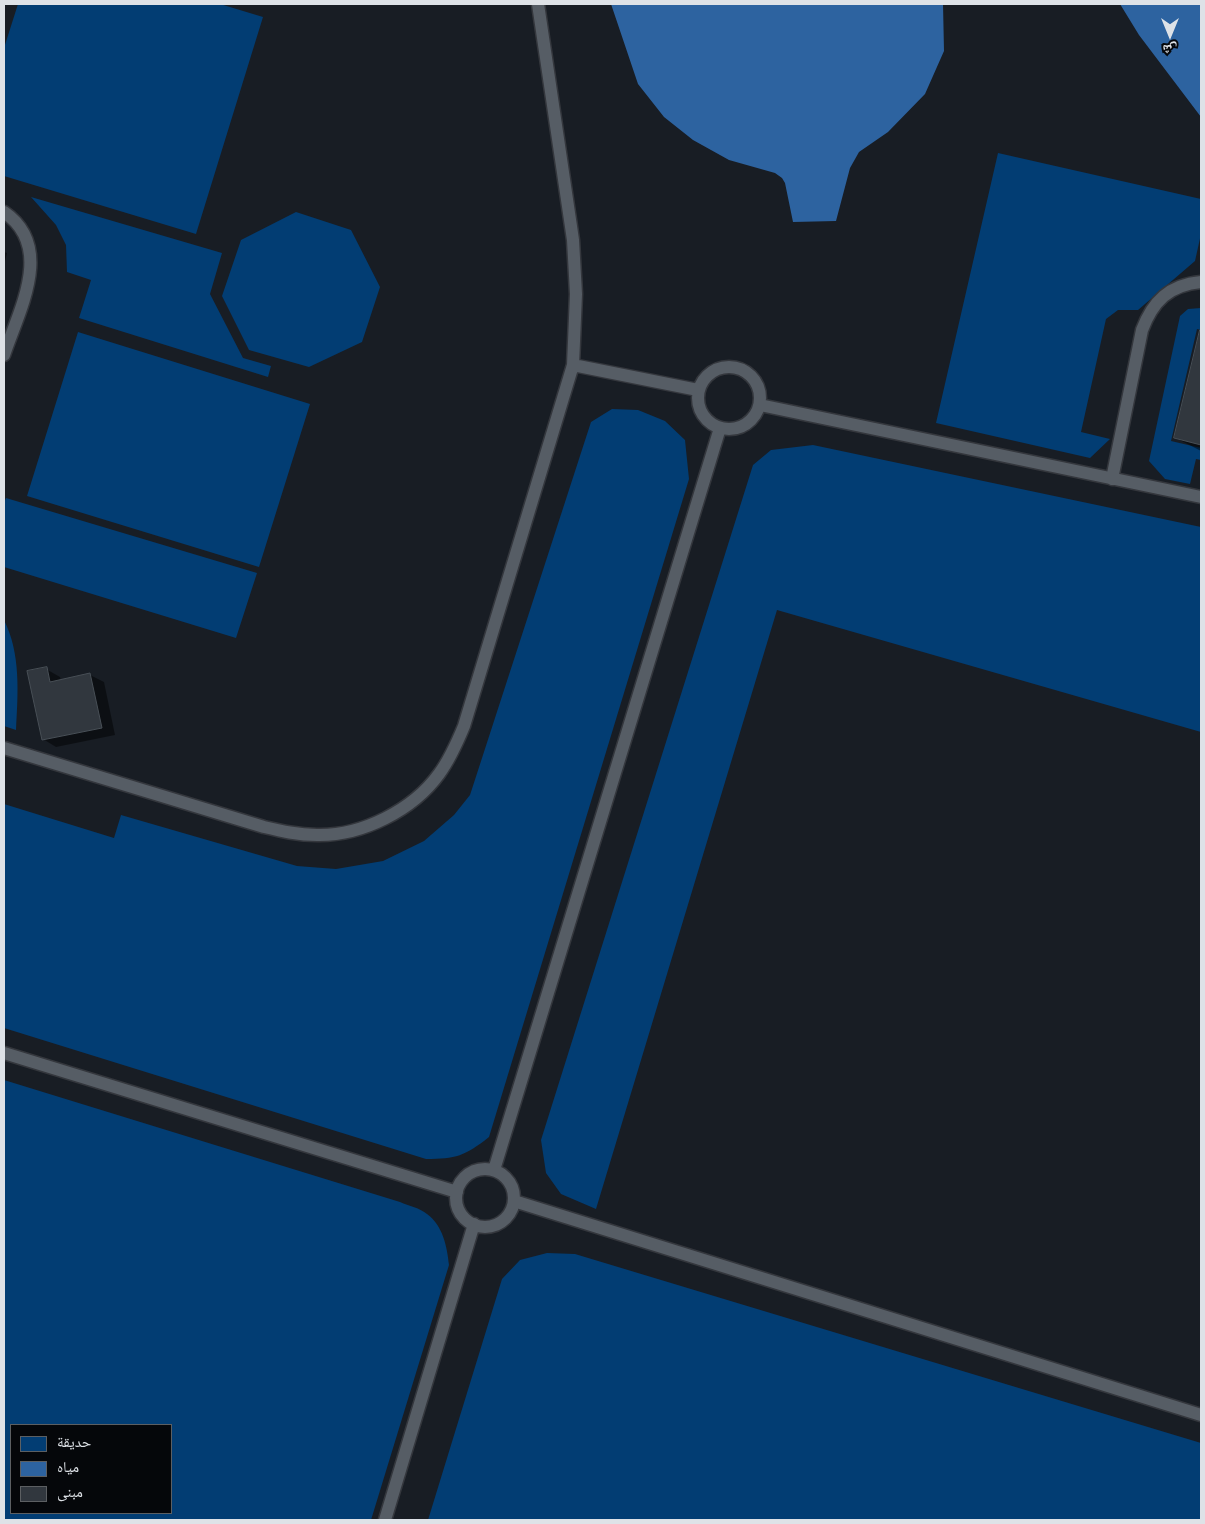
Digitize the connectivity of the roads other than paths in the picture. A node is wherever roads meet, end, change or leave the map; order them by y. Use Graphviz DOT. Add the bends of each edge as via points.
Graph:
graph roads {
  1 [pos="538,4"];
  2 [pos="4,212"];
  3 [pos="1201,282"];
  4 [pos="4,354"];
  5 [pos="573,365"];
  6 [pos="698,390"];
  7 [pos="760,405"];
  8 [pos="720,428"];
  9 [pos="1112,478"];
  10 [pos="1201,497"];
  11 [pos="4,748"];
  12 [pos="4,1053"];
  13 [pos="494,1170"];
  14 [pos="457,1192"];
  15 [pos="514,1201"];
  16 [pos="474,1224"];
  17 [pos="1201,1415"];
  18 [pos="385,1520"];
  1 -- 5 [label="lane" via="573,240 576,294"];
  2 -- 4 [label="lane" via="28,242 31,274"];
  3 -- 9 [label="lane" via="1173,289 1148,314"];
  5 -- 6 [label="lane"];
  5 -- 11 [label="lane" via="464,726 438,775 420,795 397,812 346,832 290,833"];
  6 -- 7 [label="lane" via="716,369 730,366 743,369 754,378 760,391"];
  6 -- 8 [label="lane" via="702,413"];
  7 -- 8 [label="lane" via="745,425 733,429"];
  7 -- 9 [label="lane"];
  8 -- 13 [label="lane"];
  9 -- 10 [label="lane"];
  12 -- 14 [label="lane"];
  13 -- 14 [label="lane" via="475,1170 466,1175"];
  13 -- 15 [label="lane" via="510,1182"];
  14 -- 16 [label="lane" via="460,1211"];
  15 -- 16 [label="lane" via="504,1219 495,1225"];
  15 -- 17 [label="lane"];
  16 -- 18 [label="lane"];
}
